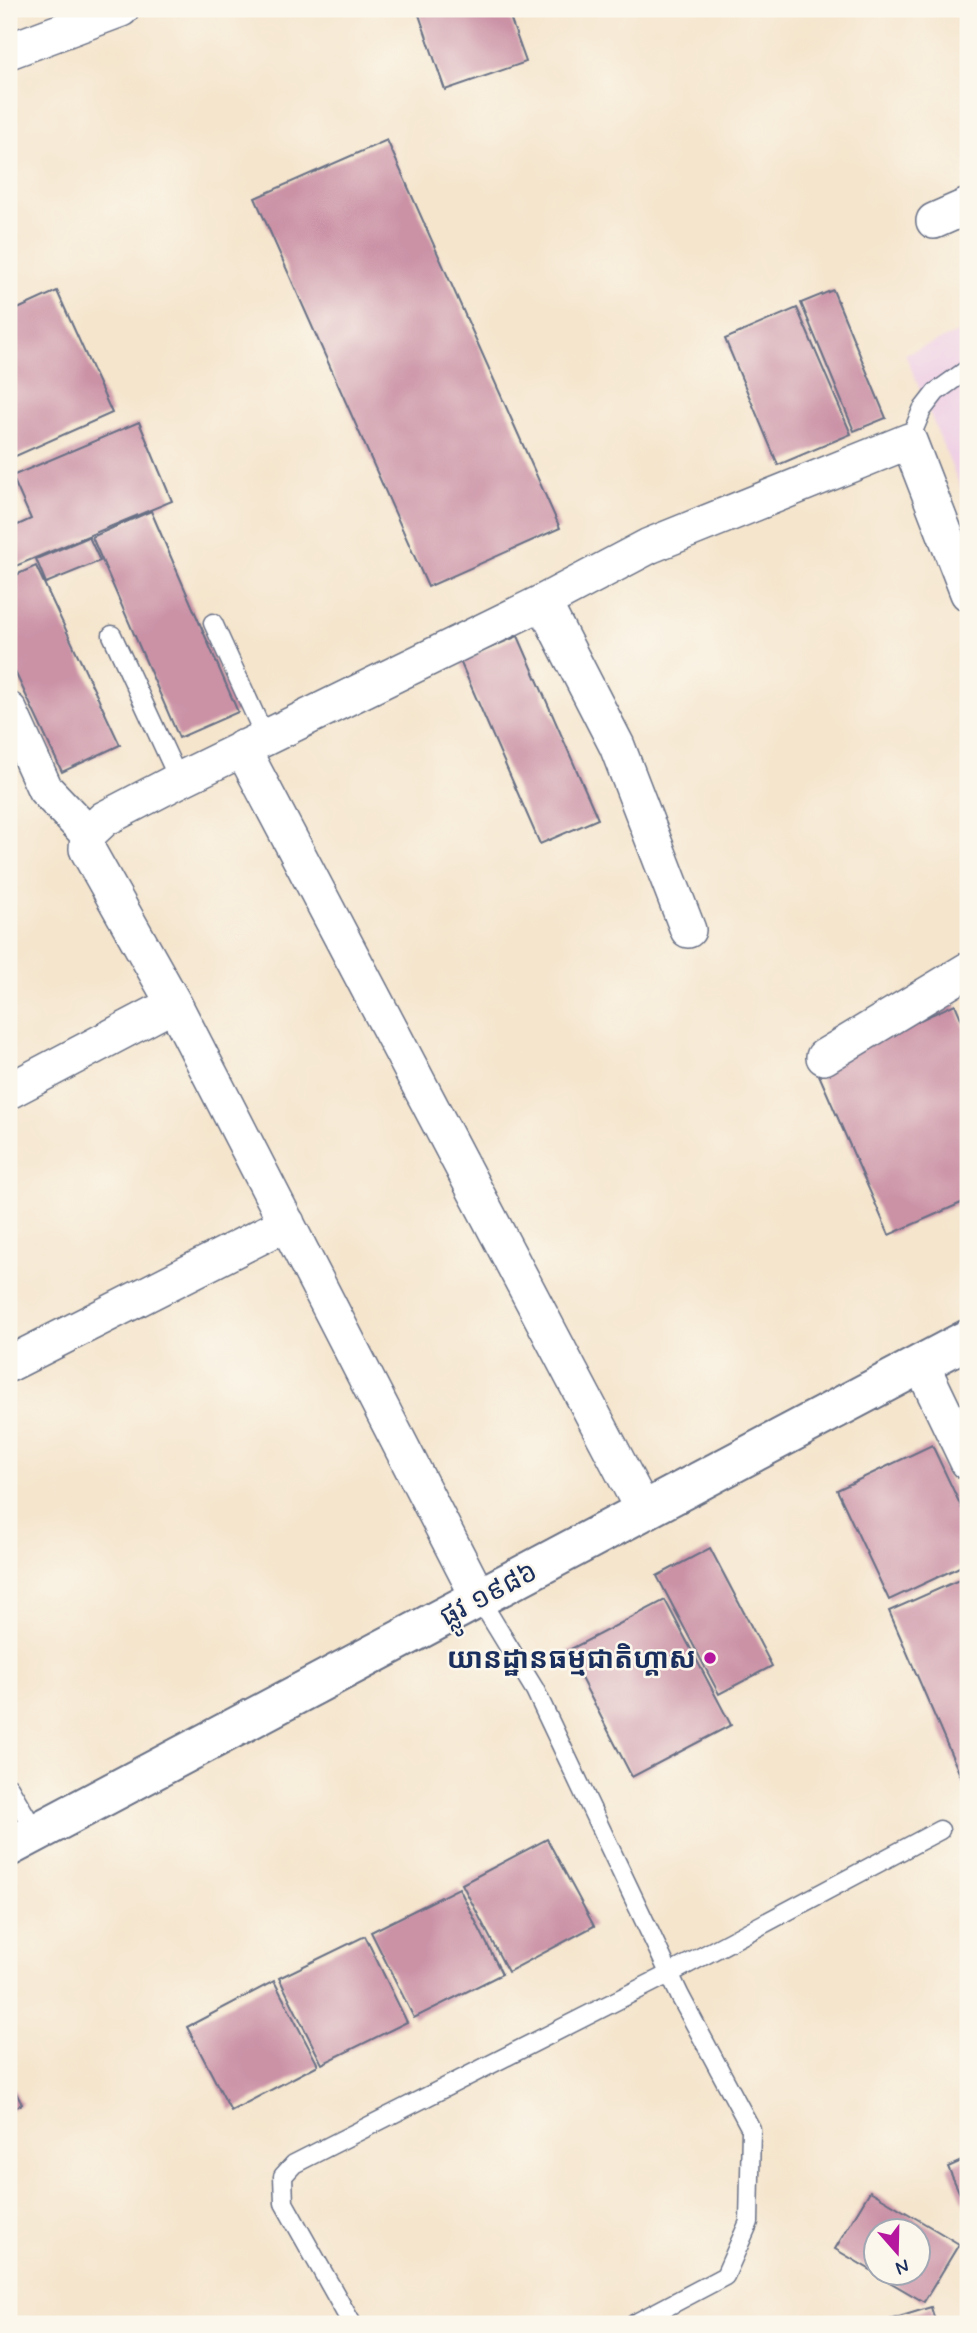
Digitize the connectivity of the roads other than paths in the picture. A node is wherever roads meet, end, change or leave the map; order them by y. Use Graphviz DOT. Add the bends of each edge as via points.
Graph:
graph roads {
  1 [pos="121,9"];
  2 [pos="9,51"];
  3 [pos="968,206"];
  4 [pos="934,220"];
  5 [pos="968,369"];
  6 [pos="909,441"];
  7 [pos="968,593"];
  8 [pos="543,602"];
  9 [pos="213,624"];
  10 [pos="112,635"];
  11 [pos="9,710"];
  12 [pos="253,743"];
  13 [pos="179,780"];
  14 [pos="88,834"];
  15 [pos="688,930"];
  16 [pos="968,970"];
  17 [pos="174,1004"];
  18 [pos="824,1056"];
  19 [pos="9,1091"];
  20 [pos="287,1223"];
  21 [pos="968,1339"];
  22 [pos="9,1364"];
  23 [pos="921,1364"];
  24 [pos="968,1462"];
  25 [pos="643,1510"];
  26 [pos="479,1598"];
  27 [pos="9,1787"];
  28 [pos="940,1830"];
  29 [pos="22,1840"];
  30 [pos="669,1974"];
  31 [pos="352,2324"];
  32 [pos="634,2324"];
  1 -- 2 [label="street"];
  3 -- 4 [label="street"];
  5 -- 6 [label="lane" via="936,392 922,410"];
  6 -- 7 [label="street"];
  6 -- 8 [label="street" via="649,546"];
  8 -- 12 [label="street"];
  8 -- 15 [label="street" via="617,747"];
  9 -- 12 [label="lane"];
  10 -- 13 [label="lane"];
  11 -- 14 [label="street" via="45,789"];
  12 -- 13 [label="street"];
  12 -- 25 [label="street"];
  13 -- 14 [label="street" via="104,819"];
  14 -- 17 [label="street" via="87,849"];
  16 -- 18 [label="street"];
  17 -- 19 [label="street"];
  17 -- 20 [label="street"];
  20 -- 22 [label="street"];
  20 -- 26 [label="street"];
  21 -- 23 [label="main road, ផ្លូវ ១៩៨៦"];
  23 -- 24 [label="street"];
  23 -- 25 [label="main road, ផ្លូវ ១៩៨៦"];
  25 -- 26 [label="main road, ផ្លូវ ១៩៨៦"];
  26 -- 29 [label="main road, ផ្លូវ ១៩៨៦"];
  26 -- 30 [label="lane" via="535,1690"];
  27 -- 29 [label="lane"];
  28 -- 30 [label="lane"];
  30 -- 31 [label="lane" via="294,2164 283,2176 284,2203"];
  30 -- 32 [label="lane" via="751,2129 749,2222 725,2276"];
}
